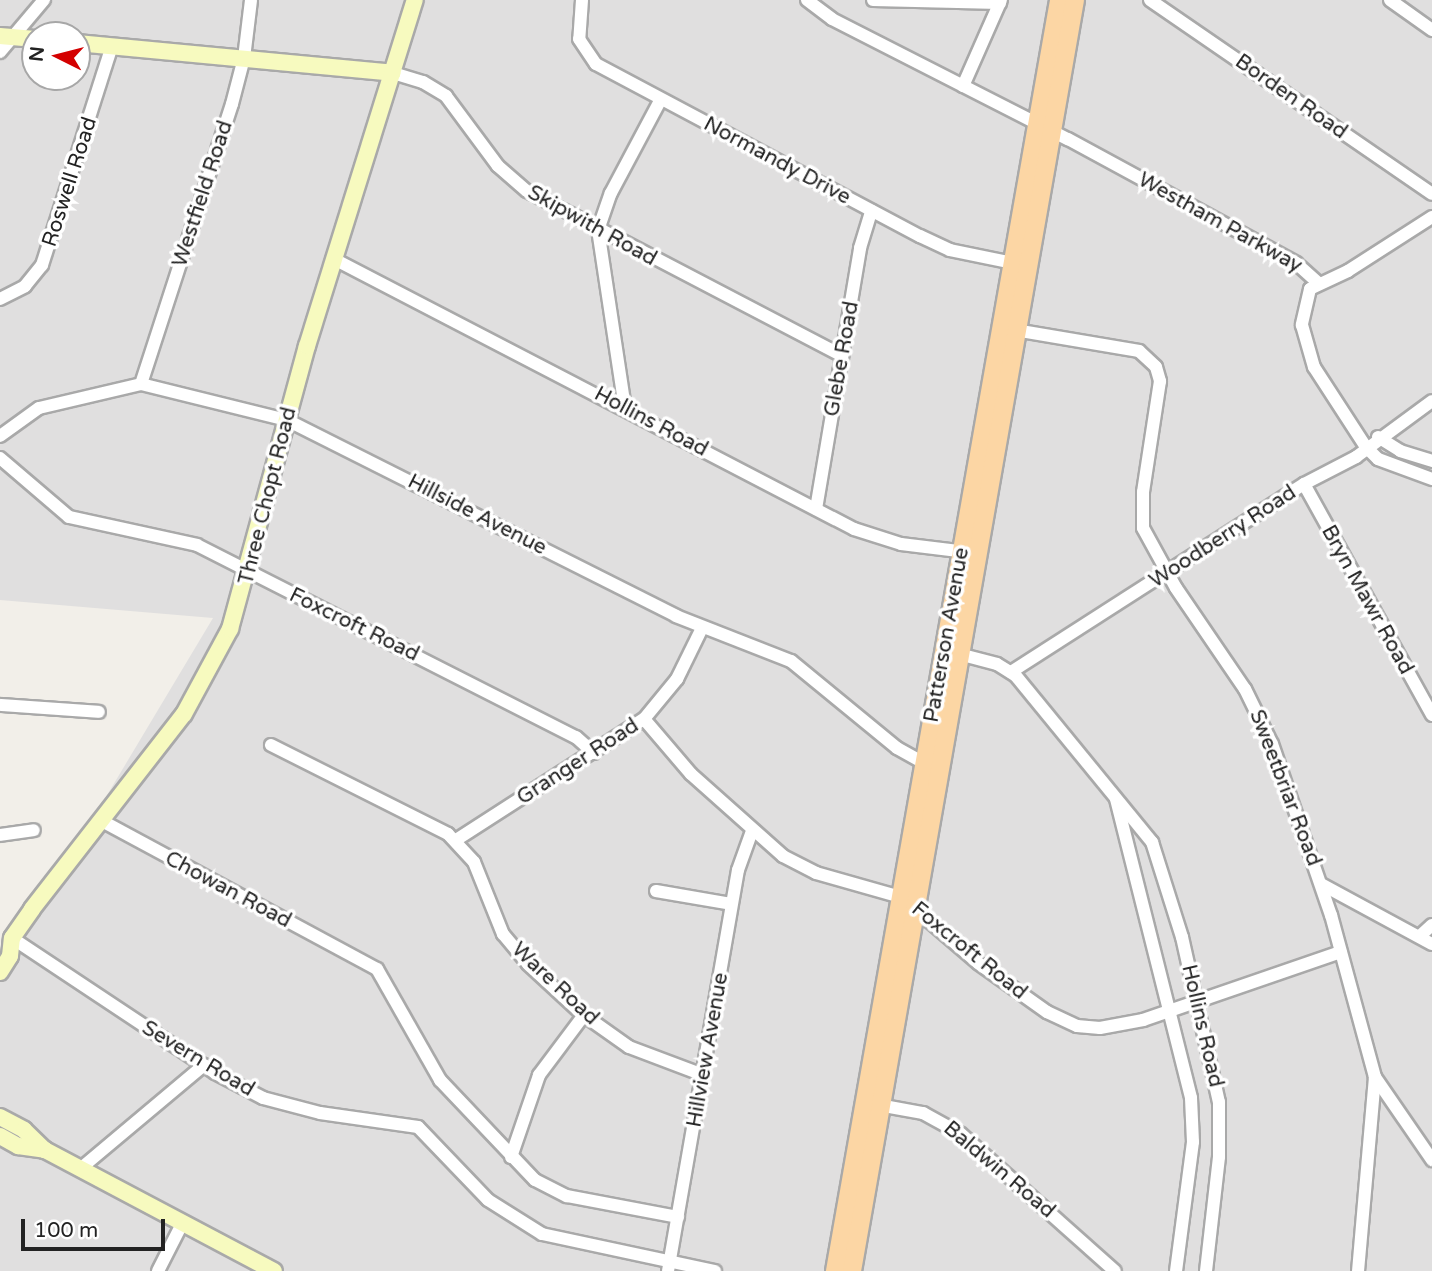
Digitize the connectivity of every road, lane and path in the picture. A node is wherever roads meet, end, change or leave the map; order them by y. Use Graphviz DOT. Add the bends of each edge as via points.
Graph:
graph roads {
  1 [pos="44,0"];
  2 [pos="251,0"];
  3 [pos="415,0"];
  4 [pos="582,0"];
  5 [pos="807,0"];
  6 [pos="873,0"];
  7 [pos="1059,0"];
  8 [pos="1075,0"];
  9 [pos="1150,0"];
  10 [pos="1390,0"];
  11 [pos="1000,1"];
  12 [pos="1432,30"];
  13 [pos="5,36"];
  14 [pos="91,44"];
  15 [pos="112,46"];
  16 [pos="0,52"];
  17 [pos="244,58"];
  18 [pos="393,73"];
  19 [pos="963,86"];
  20 [pos="660,101"];
  21 [pos="1045,128"];
  22 [pos="1432,194"];
  23 [pos="871,211"];
  24 [pos="1432,217"];
  25 [pos="598,230"];
  26 [pos="334,259"];
  27 [pos="1021,264"];
  28 [pos="1318,283"];
  29 [pos="0,299"];
  30 [pos="1009,329"];
  31 [pos="842,356"];
  32 [pos="141,384"];
  33 [pos="1432,401"];
  34 [pos="625,408"];
  35 [pos="287,420"];
  36 [pos="0,436"];
  37 [pos="1378,437"];
  38 [pos="1366,447"];
  39 [pos="0,458"];
  40 [pos="1432,461"];
  41 [pos="1432,479"];
  42 [pos="1304,484"];
  43 [pos="816,509"];
  44 [pos="970,553"];
  45 [pos="249,571"];
  46 [pos="1167,573"];
  47 [pos="702,628"];
  48 [pos="953,653"];
  49 [pos="1012,672"];
  50 [pos="0,705"];
  51 [pos="99,712"];
  52 [pos="1432,715"];
  53 [pos="644,719"];
  54 [pos="271,745"];
  55 [pos="594,752"];
  56 [pos="932,767"];
  57 [pos="1116,799"];
  58 [pos="102,821"];
  59 [pos="34,830"];
  60 [pos="752,831"];
  61 [pos="0,835"];
  62 [pos="456,840"];
  63 [pos="1321,884"];
  64 [pos="656,891"];
  65 [pos="901,897"];
  66 [pos="732,904"];
  67 [pos="915,910"];
  68 [pos="1432,925"];
  69 [pos="1420,936"];
  70 [pos="6,941"];
  71 [pos="1432,944"];
  72 [pos="1341,952"];
  73 [pos="0,972"];
  74 [pos="1198,1002"];
  75 [pos="1172,1012"];
  76 [pos="584,1015"];
  77 [pos="204,1065"];
  78 [pos="703,1075"];
  79 [pos="1375,1077"];
  80 [pos="873,1104"];
  81 [pos="0,1117"];
  82 [pos="0,1136"];
  83 [pos="45,1150"];
  84 [pos="511,1157"];
  85 [pos="1432,1160"];
  86 [pos="80,1168"];
  87 [pos="678,1217"];
  88 [pos="183,1222"];
  89 [pos="669,1266"];
  90 [pos="158,1271"];
  91 [pos="274,1271"];
  92 [pos="715,1271"];
  93 [pos="835,1271"];
  94 [pos="852,1271"];
  95 [pos="1115,1271"];
  96 [pos="1175,1271"];
  97 [pos="1206,1271"];
  98 [pos="1358,1271"];
  1 -- 13 [label="street"];
  2 -- 17 [label="street, Westfield Road"];
  3 -- 18 [label="main road, Three Chopt Road"];
  4 -- 20 [label="street, Normandy Drive" via="578,30 588,57"];
  5 -- 19 [label="street, Westham Parkway" via="832,19"];
  6 -- 11 [label="street"];
  7 -- 21 [label="main road, Patterson Avenue"];
  8 -- 21 [label="main road, Patterson Avenue"];
  9 -- 22 [label="street, Borden Road"];
  10 -- 12 [label="street"];
  11 -- 19 [label="street"];
  13 -- 16 [label="street"];
  14 -- 15 [label="main road, Skipwith Road"];
  15 -- 17 [label="main road, Skipwith Road"];
  15 -- 29 [label="street, Roswell Road" via="42,265 25,286"];
  17 -- 18 [label="main road, Skipwith Road"];
  17 -- 32 [label="street, Westfield Road"];
  18 -- 25 [label="street, Skipwith Road" via="423,82 446,96 512,179"];
  18 -- 26 [label="main road, Three Chopt Road"];
  19 -- 21 [label="street, Westham Parkway"];
  20 -- 23 [label="street, Normandy Drive"];
  20 -- 25 [label="street" via="611,193"];
  21 -- 27 [label="main road, Patterson Avenue"];
  21 -- 28 [label="street, Westham Parkway" via="1296,263"];
  23 -- 27 [label="street, Normandy Drive" via="950,250"];
  23 -- 31 [label="street, Glebe Road"];
  24 -- 28 [label="street" via="1348,271"];
  25 -- 31 [label="street, Skipwith Road"];
  25 -- 34 [label="street"];
  26 -- 34 [label="street, Hollins Road"];
  26 -- 35 [label="main road, Three Chopt Road"];
  27 -- 30 [label="main road, Patterson Avenue"];
  28 -- 38 [label="street, Westham Parkway" via="1310,289 1303,311 1309,355"];
  30 -- 44 [label="main road, Patterson Avenue"];
  30 -- 46 [label="street, Sweetbriar Road" via="1139,351 1153,361 1160,381 1143,528"];
  31 -- 43 [label="street, Glebe Road"];
  32 -- 35 [label="street, Hillside Avenue"];
  32 -- 36 [label="street, Hillside Avenue" via="39,408"];
  33 -- 37 [label="street, Woodberry Road"];
  34 -- 43 [label="street, Hollins Road"];
  35 -- 45 [label="main road, Three Chopt Road"];
  35 -- 47 [label="street, Hillside Avenue"];
  37 -- 38 [label="street, Woodberry Road"];
  37 -- 40 [label="street" via="1400,451"];
  38 -- 41 [label="street, Westham Parkway" via="1378,459"];
  38 -- 42 [label="street, Woodberry Road"];
  39 -- 45 [label="street, Foxcroft Road" via="69,517 174,536"];
  42 -- 46 [label="street, Woodberry Road"];
  42 -- 52 [label="street, Bryn Mawr Road"];
  43 -- 44 [label="street, Hollins Road" via="880,539"];
  44 -- 48 [label="main road, Patterson Avenue"];
  45 -- 55 [label="street, Foxcroft Road" via="576,737"];
  45 -- 58 [label="main road, Three Chopt Road" via="230,629 201,687"];
  46 -- 49 [label="street, Woodberry Road"];
  46 -- 63 [label="street, Sweetbriar Road" via="1259,715"];
  47 -- 53 [label="street, Granger Road" via="677,679"];
  47 -- 56 [label="street, Hillside Avenue" via="791,661 897,748"];
  48 -- 49 [label="street"];
  48 -- 56 [label="main road, Patterson Avenue"];
  49 -- 57 [label="street, Hollins Road"];
  50 -- 51 [label="street"];
  53 -- 55 [label="street, Granger Road"];
  53 -- 60 [label="street, Foxcroft Road" via="691,774"];
  54 -- 62 [label="street, Ware Road"];
  55 -- 62 [label="street, Granger Road"];
  56 -- 65 [label="main road, Patterson Avenue"];
  56 -- 67 [label="main road, Patterson Avenue"];
  57 -- 74 [label="street, Hollins Road" via="1152,842"];
  57 -- 75 [label="street, Hollins Road"];
  58 -- 70 [label="main road, Three Chopt Road"];
  58 -- 84 [label="street, Chowan Road" via="383,975 428,1063 463,1109"];
  59 -- 61 [label="street"];
  60 -- 65 [label="street, Foxcroft Road" via="782,856 816,873"];
  60 -- 66 [label="street, Hillview Avenue"];
  62 -- 76 [label="street, Ware Road" via="474,862 509,942"];
  63 -- 69 [label="street"];
  63 -- 72 [label="street, Sweetbriar Road"];
  64 -- 66 [label="street"];
  65 -- 67 [label="street, Foxcroft Road"];
  65 -- 80 [label="main road, Patterson Avenue"];
  66 -- 78 [label="street, Hillview Avenue"];
  67 -- 75 [label="street, Foxcroft Road" via="978,963 1047,1012 1077,1026 1123,1025"];
  67 -- 80 [label="main road, Patterson Avenue"];
  68 -- 69 [label="street"];
  69 -- 71 [label="street"];
  70 -- 73 [label="main road, Three Chopt Road" via="10,956"];
  70 -- 77 [label="street, Severn Road"];
  72 -- 74 [label="street, Foxcroft Road"];
  72 -- 79 [label="street, Sweetbriar Road"];
  74 -- 75 [label="street, Foxcroft Road"];
  74 -- 97 [label="street, Hollins Road" via="1214,1071 1220,1137"];
  75 -- 96 [label="street, Hollins Road" via="1193,1117"];
  76 -- 78 [label="street, Ware Road" via="647,1056"];
  76 -- 84 [label="street" via="539,1075"];
  77 -- 86 [label="street"];
  77 -- 89 [label="street, Severn Road" via="278,1104 411,1123 442,1149 488,1200 517,1221 557,1240 654,1258"];
  78 -- 87 [label="street, Hillview Avenue"];
  79 -- 85 [label="street"];
  79 -- 98 [label="street, Sweetbriar Road"];
  80 -- 93 [label="main road, Patterson Avenue"];
  80 -- 94 [label="main road, Patterson Avenue"];
  80 -- 95 [label="street, Baldwin Road" via="923,1113 961,1134"];
  81 -- 83 [label="main road" via="24,1130"];
  82 -- 83 [label="main road" via="18,1146"];
  83 -- 86 [label="main road"];
  84 -- 87 [label="street, Chowan Road" via="535,1180 568,1196"];
  86 -- 88 [label="main road"];
  87 -- 89 [label="street, Hillview Avenue"];
  88 -- 90 [label="street"];
  88 -- 91 [label="main road"];
  89 -- 92 [label="street, Severn Road"];
}
